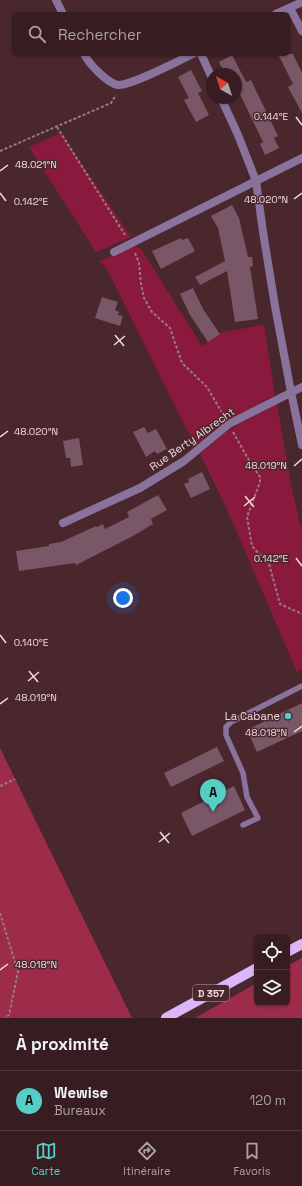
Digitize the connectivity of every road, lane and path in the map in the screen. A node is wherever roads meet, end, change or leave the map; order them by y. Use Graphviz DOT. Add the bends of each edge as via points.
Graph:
graph roads {
  1 [pos="56,0"];
  2 [pos="302,2"];
  3 [pos="290,8"];
  4 [pos="62,12"];
  5 [pos="281,12"];
  6 [pos="302,31"];
  7 [pos="86,56"];
  8 [pos="189,56"];
  9 [pos="202,56"];
  10 [pos="207,68"];
  11 [pos="118,85"];
  12 [pos="224,104"];
  13 [pos="57,127"];
  14 [pos="0,151"];
  15 [pos="302,158"];
  16 [pos="256,181"];
  17 [pos="130,244"];
  18 [pos="114,252"];
  19 [pos="302,387"];
  20 [pos="290,392"];
  21 [pos="229,424"];
  22 [pos="302,445"];
  23 [pos="63,523"];
  24 [pos="302,614"];
  25 [pos="302,686"];
  26 [pos="15,779"];
  27 [pos="0,786"];
  28 [pos="243,825"];
  29 [pos="0,913"];
  30 [pos="302,944"];
  31 [pos="290,950"];
  32 [pos="254,970"];
  33 [pos="5,1018"];
  34 [pos="166,1018"];
  1 -- 4 [label="street"];
  2 -- 3 [label="street"];
  3 -- 5 [label="street"];
  3 -- 6 [label="street"];
  7 -- 11 [label="street" via="100,74 109,82"];
  8 -- 11 [label="street" via="130,84"];
  9 -- 10 [label="street"];
  11 -- 13 [label="path" via="116,97 111,103"];
  12 -- 16 [label="street"];
  13 -- 14 [label="path"];
  13 -- 17 [label="path"];
  15 -- 16 [label="street"];
  16 -- 17 [label="street"];
  16 -- 20 [label="street"];
  17 -- 18 [label="street"];
  17 -- 21 [label="path" via="139,263 144,298 152,312 170,328 182,363 207,387"];
  19 -- 20 [label="street, Rue Berty Albrecht"];
  20 -- 21 [label="street, Rue Berty Albrecht"];
  20 -- 22 [label="street"];
  21 -- 23 [label="street, Rue Berty Albrecht" via="184,461 140,488"];
  21 -- 24 [label="path" via="260,477 247,517 252,546 268,560 280,604"];
  25 -- 28 [label="lane" via="231,722 226,727 226,735 243,773 247,797 258,818"];
  26 -- 27 [label="path"];
  29 -- 33 [label="path" via="18,972 9,1015"];
  30 -- 31 [label="main road"];
  32 -- 34 [label="main road, D 357"];
}
